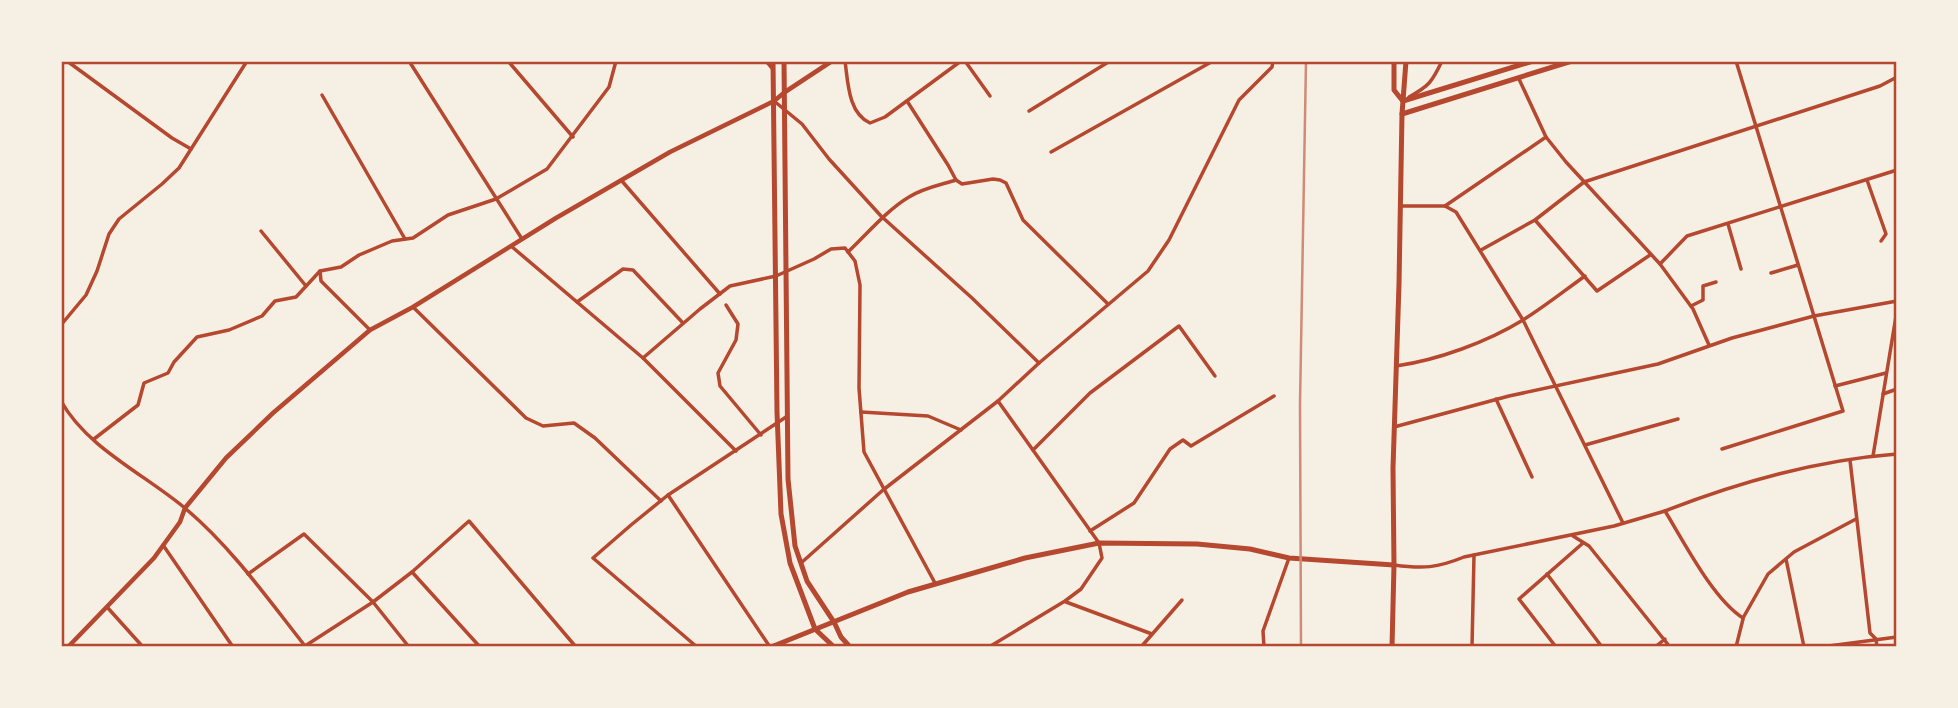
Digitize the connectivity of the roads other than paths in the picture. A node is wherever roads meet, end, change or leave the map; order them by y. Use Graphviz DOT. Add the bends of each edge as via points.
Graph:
graph roads {
  1 [pos="67,61"];
  2 [pos="247,61"];
  3 [pos="409,61"];
  4 [pos="509,61"];
  5 [pos="616,61"];
  6 [pos="766,61"];
  7 [pos="773,61"];
  8 [pos="784,61"];
  9 [pos="832,61"];
  10 [pos="845,61"];
  11 [pos="963,61"];
  12 [pos="1110,61"];
  13 [pos="1213,61"];
  14 [pos="1273,61"];
  15 [pos="1394,61"];
  16 [pos="1406,61"];
  17 [pos="1442,61"];
  18 [pos="1533,61"];
  19 [pos="1572,61"];
  20 [pos="1736,61"];
  21 [pos="774,69"];
  22 [pos="1897,77"];
  23 [pos="1519,79"];
  24 [pos="785,92"];
  25 [pos="322,95"];
  26 [pos="990,96"];
  27 [pos="774,101"];
  28 [pos="907,101"];
  29 [pos="1403,101"];
  30 [pos="785,109"];
  31 [pos="1029,111"];
  32 [pos="1402,114"];
  33 [pos="1755,126"];
  34 [pos="573,137"];
  35 [pos="1546,137"];
  36 [pos="191,149"];
  37 [pos="1051,152"];
  38 [pos="1897,170"];
  39 [pos="621,180"];
  40 [pos="956,180"];
  41 [pos="1867,180"];
  42 [pos="1584,182"];
  43 [pos="496,199"];
  44 [pos="1401,206"];
  45 [pos="1445,206"];
  46 [pos="1780,208"];
  47 [pos="884,218"];
  48 [pos="1535,220"];
  49 [pos="1728,223"];
  50 [pos="261,231"];
  51 [pos="405,239"];
  52 [pos="522,239"];
  53 [pos="1881,241"];
  54 [pos="511,246"];
  55 [pos="1481,250"];
  56 [pos="848,252"];
  57 [pos="1651,254"];
  58 [pos="1660,264"];
  59 [pos="1798,265"];
  60 [pos="1741,269"];
  61 [pos="320,271"];
  62 [pos="786,272"];
  63 [pos="1771,273"];
  64 [pos="776,276"];
  65 [pos="1584,276"];
  66 [pos="1716,282"];
  67 [pos="306,286"];
  68 [pos="720,294"];
  69 [pos="1897,300"];
  70 [pos="577,302"];
  71 [pos="726,305"];
  72 [pos="1109,305"];
  73 [pos="1691,306"];
  74 [pos="413,307"];
  75 [pos="1897,310"];
  76 [pos="1814,316"];
  77 [pos="1522,320"];
  78 [pos="683,323"];
  79 [pos="61,325"];
  80 [pos="370,330"];
  81 [pos="1710,346"];
  82 [pos="643,358"];
  83 [pos="1039,363"];
  84 [pos="1396,366"];
  85 [pos="1886,373"];
  86 [pos="1215,376"];
  87 [pos="1555,385"];
  88 [pos="1835,386"];
  89 [pos="1897,390"];
  90 [pos="1883,394"];
  91 [pos="1273,396"];
  92 [pos="1496,399"];
  93 [pos="61,401"];
  94 [pos="998,401"];
  95 [pos="861,412"];
  96 [pos="787,416"];
  97 [pos="1678,419"];
  98 [pos="777,424"];
  99 [pos="1394,427"];
  100 [pos="961,430"];
  101 [pos="761,435"];
  102 [pos="94,439"];
  103 [pos="1585,445"];
  104 [pos="1722,449"];
  105 [pos="1032,450"];
  106 [pos="736,451"];
  107 [pos="1897,454"];
  108 [pos="1873,456"];
  109 [pos="1850,460"];
  110 [pos="1532,477"];
  111 [pos="883,490"];
  112 [pos="668,495"];
  113 [pos="661,501"];
  114 [pos="185,508"];
  115 [pos="1665,511"];
  116 [pos="1856,519"];
  117 [pos="1623,523"];
  118 [pos="1090,531"];
  119 [pos="1572,535"];
  120 [pos="1099,543"];
  121 [pos="1583,543"];
  122 [pos="163,545"];
  123 [pos="1474,555"];
  124 [pos="1289,558"];
  125 [pos="1786,559"];
  126 [pos="801,563"];
  127 [pos="1394,565"];
  128 [pos="412,572"];
  129 [pos="248,574"];
  130 [pos="1547,575"];
  131 [pos="936,584"];
  132 [pos="1182,600"];
  133 [pos="1065,601"];
  134 [pos="373,602"];
  135 [pos="107,607"];
  136 [pos="1743,618"];
  137 [pos="834,622"];
  138 [pos="815,629"];
  139 [pos="1152,634"];
  140 [pos="1897,637"];
  141 [pos="1665,639"];
  142 [pos="1876,639"];
  143 [pos="305,646"];
  144 [pos="68,647"];
  145 [pos="143,647"];
  146 [pos="233,647"];
  147 [pos="409,647"];
  148 [pos="480,647"];
  149 [pos="576,647"];
  150 [pos="697,647"];
  151 [pos="771,647"];
  152 [pos="834,647"];
  153 [pos="850,647"];
  154 [pos="989,647"];
  155 [pos="1142,647"];
  156 [pos="1264,647"];
  157 [pos="1392,647"];
  158 [pos="1472,647"];
  159 [pos="1556,647"];
  160 [pos="1602,647"];
  161 [pos="1656,647"];
  162 [pos="1670,647"];
  163 [pos="1737,647"];
  164 [pos="1804,647"];
  165 [pos="1821,647"];
  166 [pos="1877,647"];
  1 -- 36 [label="street"];
  2 -- 36 [label="street"];
  3 -- 43 [label="street"];
  4 -- 34 [label="street"];
  5 -- 34 [label="street" via="609,87"];
  6 -- 21 [label="street"];
  7 -- 21 [label="main road"];
  8 -- 24 [label="main road"];
  9 -- 24 [label="street"];
  10 -- 28 [label="street" via="852,101 862,119 870,123 885,117"];
  11 -- 26 [label="street"];
  11 -- 28 [label="street"];
  12 -- 31 [label="street"];
  13 -- 37 [label="street"];
  14 -- 72 [label="street" via="1239,100 1169,240 1148,271"];
  15 -- 29 [label="main road" via="1394,90"];
  16 -- 29 [label="main road"];
  17 -- 29 [label="street" via="1426,88"];
  18 -- 29 [label="main road"];
  19 -- 23 [label="main road"];
  20 -- 33 [label="street"];
  21 -- 27 [label="main road"];
  22 -- 33 [label="street"];
  23 -- 32 [label="main road"];
  23 -- 35 [label="street"];
  24 -- 27 [label="street"];
  24 -- 30 [label="main road"];
  25 -- 51 [label="street"];
  27 -- 30 [label="street"];
  27 -- 39 [label="street"];
  27 -- 64 [label="main road"];
  28 -- 40 [label="street"];
  29 -- 32 [label="main road"];
  30 -- 47 [label="street"];
  30 -- 62 [label="main road"];
  32 -- 44 [label="main road"];
  33 -- 42 [label="street"];
  33 -- 46 [label="street"];
  34 -- 43 [label="street" via="547,169"];
  35 -- 42 [label="street"];
  35 -- 45 [label="street"];
  36 -- 79 [label="street" via="179,168 119,219 86,295"];
  38 -- 41 [label="street"];
  39 -- 52 [label="street"];
  39 -- 68 [label="street"];
  40 -- 47 [label="street" via="910,196"];
  40 -- 72 [label="street" via="961,184 993,179 1006,184 1023,220"];
  41 -- 46 [label="street"];
  41 -- 53 [label="street" via="1886,234"];
  42 -- 48 [label="street"];
  42 -- 57 [label="street"];
  43 -- 51 [label="street" via="448,215"];
  43 -- 52 [label="street"];
  44 -- 45 [label="street"];
  44 -- 84 [label="main road"];
  45 -- 55 [label="street" via="1456,212"];
  46 -- 49 [label="street"];
  46 -- 59 [label="street"];
  47 -- 56 [label="street"];
  47 -- 83 [label="street"];
  48 -- 55 [label="street"];
  48 -- 65 [label="street"];
  49 -- 58 [label="street" via="1687,236"];
  49 -- 60 [label="street"];
  50 -- 67 [label="street"];
  51 -- 61 [label="street" via="359,255 341,267"];
  52 -- 54 [label="street"];
  54 -- 70 [label="street"];
  54 -- 74 [label="street"];
  55 -- 77 [label="street"];
  56 -- 62 [label="street" via="831,249"];
  56 -- 95 [label="street" via="855,261 860,285"];
  57 -- 58 [label="street"];
  57 -- 65 [label="street" via="1597,291"];
  58 -- 73 [label="street"];
  59 -- 63 [label="street"];
  59 -- 76 [label="street"];
  61 -- 67 [label="street"];
  61 -- 80 [label="street" via="321,281"];
  62 -- 64 [label="street"];
  62 -- 96 [label="main road"];
  64 -- 68 [label="street" via="730,286"];
  64 -- 98 [label="main road"];
  65 -- 77 [label="street"];
  66 -- 73 [label="street" via="1703,286 1703,300"];
  67 -- 102 [label="street" via="296,297 275,301 262,316 197,337 168,373 144,383 138,405"];
  68 -- 78 [label="street"];
  69 -- 76 [label="street"];
  70 -- 78 [label="street" via="623,269 633,270"];
  70 -- 82 [label="street"];
  71 -- 101 [label="street" via="738,324 736,340 718,373 720,386"];
  72 -- 83 [label="street"];
  73 -- 81 [label="street"];
  74 -- 80 [label="street"];
  74 -- 113 [label="street" via="526,418 543,426 574,423"];
  75 -- 85 [label="street"];
  76 -- 81 [label="street"];
  76 -- 88 [label="street"];
  77 -- 84 [label="street" via="1433,358"];
  77 -- 87 [label="street"];
  78 -- 82 [label="street"];
  80 -- 114 [label="street" via="226,458"];
  81 -- 87 [label="street" via="1658,364"];
  82 -- 106 [label="street"];
  83 -- 94 [label="street"];
  84 -- 99 [label="main road"];
  85 -- 88 [label="street"];
  85 -- 90 [label="street"];
  86 -- 105 [label="street" via="1178,326 1090,393"];
  87 -- 92 [label="street"];
  87 -- 103 [label="street"];
  88 -- 104 [label="street" via="1843,411"];
  89 -- 90 [label="street"];
  90 -- 108 [label="street"];
  91 -- 118 [label="street" via="1191,446 1183,440 1170,449 1134,503"];
  92 -- 99 [label="street"];
  92 -- 110 [label="street"];
  93 -- 102 [label="street"];
  94 -- 100 [label="street"];
  94 -- 105 [label="street"];
  95 -- 100 [label="street" via="928,416"];
  95 -- 111 [label="street" via="864,452"];
  96 -- 98 [label="street"];
  96 -- 126 [label="main road" via="788,480"];
  97 -- 103 [label="street"];
  98 -- 101 [label="street"];
  98 -- 138 [label="main road" via="781,514 790,563"];
  99 -- 127 [label="main road"];
  100 -- 111 [label="street"];
  101 -- 106 [label="street"];
  102 -- 114 [label="street"];
  103 -- 117 [label="street"];
  105 -- 118 [label="street"];
  106 -- 112 [label="street"];
  107 -- 108 [label="street"];
  108 -- 109 [label="street"];
  109 -- 115 [label="street" via="1793,469"];
  109 -- 116 [label="street"];
  111 -- 126 [label="street"];
  111 -- 131 [label="street"];
  112 -- 113 [label="street"];
  112 -- 151 [label="street"];
  113 -- 150 [label="street" via="593,558"];
  114 -- 122 [label="street"];
  114 -- 129 [label="street"];
  115 -- 117 [label="street"];
  115 -- 136 [label="street" via="1719,595"];
  116 -- 125 [label="street"];
  116 -- 142 [label="street" via="1870,633"];
  117 -- 119 [label="street"];
  118 -- 120 [label="street"];
  119 -- 121 [label="street"];
  119 -- 123 [label="street"];
  120 -- 124 [label="main road" via="1197,544"];
  120 -- 131 [label="main road" via="1025,558"];
  120 -- 133 [label="street" via="1102,558 1081,589"];
  121 -- 130 [label="street"];
  121 -- 141 [label="street"];
  122 -- 135 [label="street"];
  122 -- 146 [label="street"];
  123 -- 127 [label="street" via="1419,569"];
  123 -- 158 [label="street"];
  124 -- 127 [label="main road"];
  124 -- 156 [label="street" via="1263,631"];
  125 -- 136 [label="street" via="1768,575"];
  125 -- 164 [label="street"];
  126 -- 137 [label="main road" via="807,581"];
  127 -- 157 [label="main road"];
  128 -- 134 [label="street"];
  128 -- 148 [label="street"];
  128 -- 149 [label="street" via="469,521"];
  129 -- 134 [label="street" via="304,534"];
  129 -- 143 [label="street"];
  130 -- 159 [label="street" via="1519,599"];
  130 -- 160 [label="street"];
  131 -- 137 [label="main road"];
  132 -- 139 [label="street"];
  133 -- 139 [label="street"];
  133 -- 154 [label="street"];
  134 -- 143 [label="street"];
  134 -- 147 [label="street"];
  135 -- 144 [label="street"];
  135 -- 145 [label="street"];
  136 -- 163 [label="street"];
  137 -- 138 [label="main road"];
  137 -- 153 [label="main road"];
  138 -- 151 [label="main road"];
  138 -- 152 [label="main road"];
  139 -- 155 [label="street"];
  140 -- 142 [label="street"];
  141 -- 161 [label="street"];
  141 -- 162 [label="street"];
  142 -- 165 [label="street"];
  142 -- 166 [label="street"];
}
